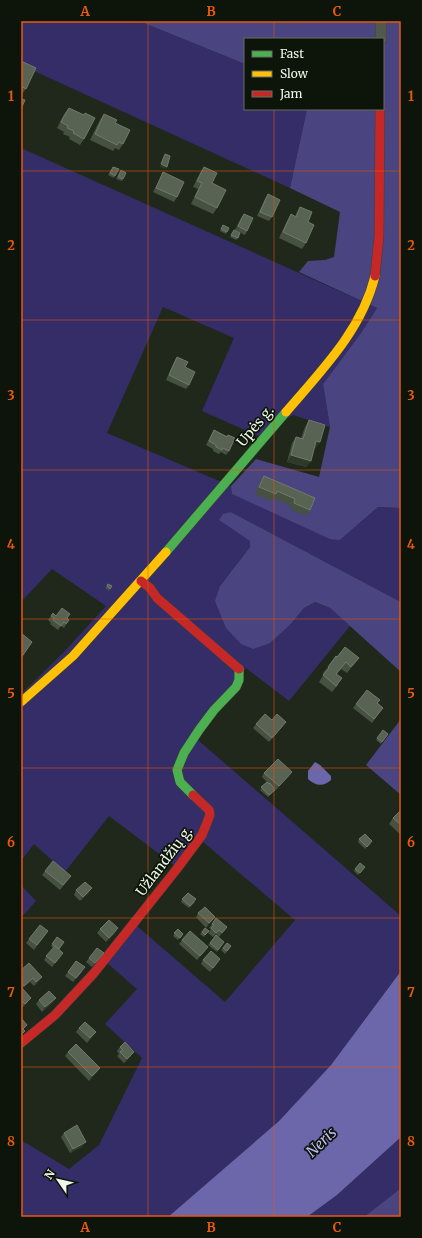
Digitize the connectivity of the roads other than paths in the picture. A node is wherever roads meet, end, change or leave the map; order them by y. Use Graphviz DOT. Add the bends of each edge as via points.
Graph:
graph roads {
  1 [pos="381,21"];
  2 [pos="381,38"];
  3 [pos="380,110"];
  4 [pos="141,581"];
  5 [pos="21,702"];
  6 [pos="21,1043"];
  1 -- 2 [label="street"];
  3 -- 4 [label="street, Upės g." via="377,264 368,300 357,322 321,371"];
  4 -- 5 [label="street, Upės g." via="72,656"];
  4 -- 6 [label="street, Užlandžių g." via="240,670 236,687 199,730 184,753 177,770 180,782 210,815 202,835 94,973 55,1015"];
}
